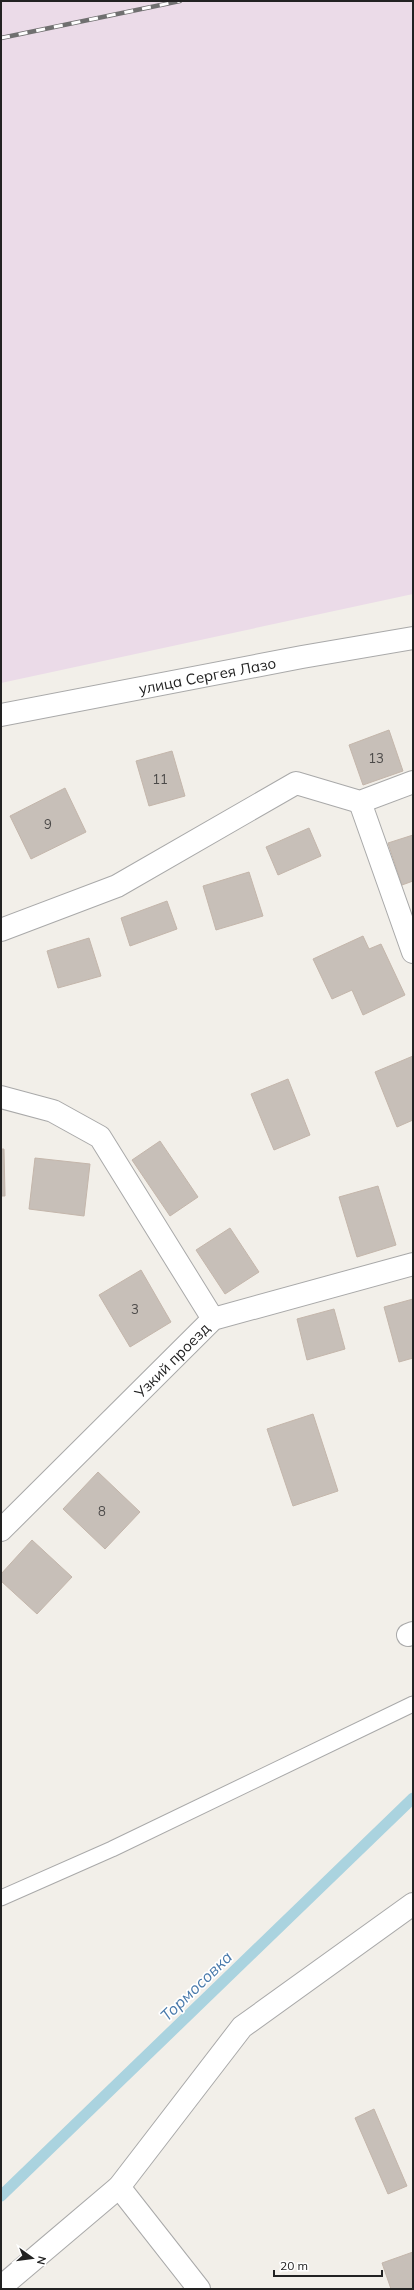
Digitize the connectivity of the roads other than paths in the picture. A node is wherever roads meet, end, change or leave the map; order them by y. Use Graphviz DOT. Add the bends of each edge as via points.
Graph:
graph roads {
  1 [pos="413,638"];
  2 [pos="1,715"];
  3 [pos="413,782"];
  4 [pos="360,802"];
  5 [pos="1,930"];
  6 [pos="413,952"];
  7 [pos="1,1097"];
  8 [pos="413,1264"];
  9 [pos="214,1319"];
  10 [pos="1,1530"];
  11 [pos="413,1704"];
  12 [pos="1,1898"];
  13 [pos="413,1904"];
  14 [pos="118,2187"];
  15 [pos="1,2287"];
  16 [pos="199,2289"];
  1 -- 2 [label="street, улица Сергея Лазо"];
  3 -- 4 [label="street"];
  4 -- 5 [label="street" via="296,783 117,886"];
  4 -- 6 [label="street"];
  7 -- 9 [label="street" via="53,1110 100,1137"];
  8 -- 9 [label="street, Узкий проезд"];
  9 -- 10 [label="street, Узкий проезд"];
  11 -- 12 [label="lane" via="112,1849"];
  13 -- 14 [label="street" via="242,2027"];
  14 -- 15 [label="street"];
  14 -- 16 [label="street"];
}
